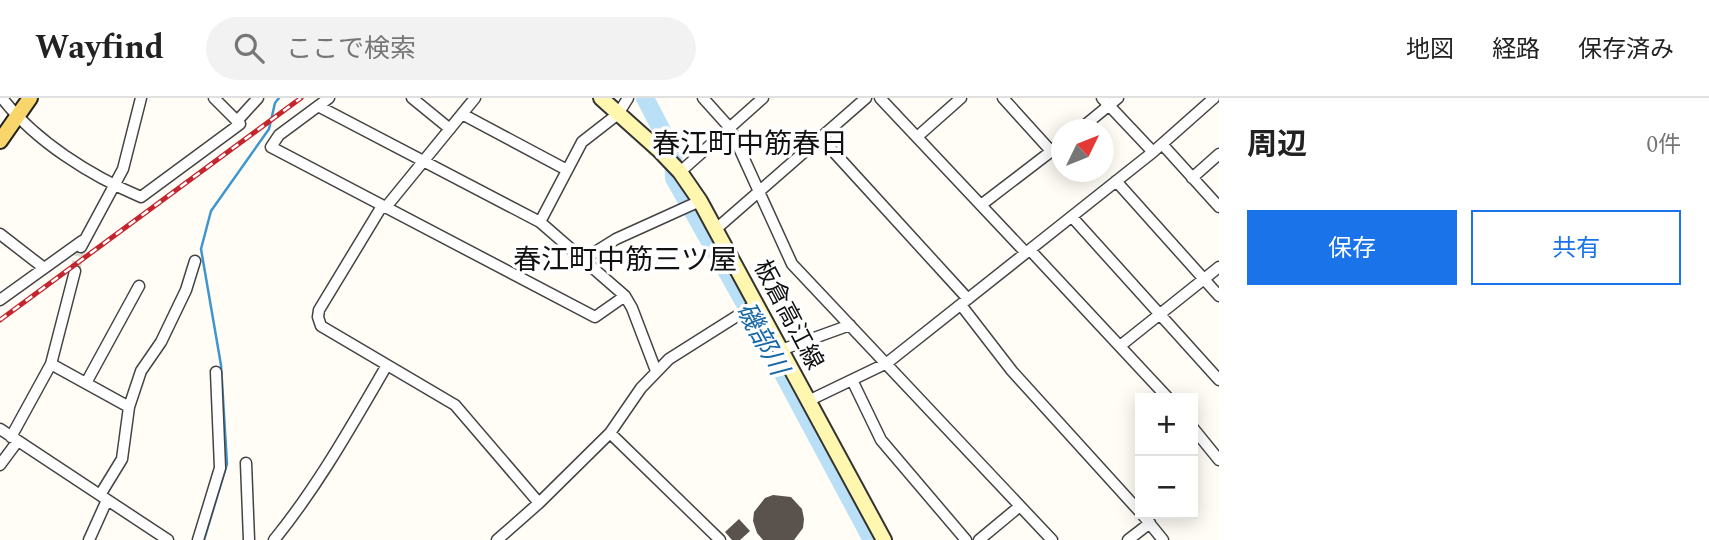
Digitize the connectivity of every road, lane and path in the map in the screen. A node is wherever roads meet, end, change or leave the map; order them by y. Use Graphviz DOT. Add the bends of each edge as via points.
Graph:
graph roads {
  1 [pos="2,98"];
  2 [pos="30,98"];
  3 [pos="141,98"];
  4 [pos="214,98"];
  5 [pos="258,98"];
  6 [pos="329,98"];
  7 [pos="412,98"];
  8 [pos="475,98"];
  9 [pos="601,98"];
  10 [pos="628,98"];
  11 [pos="703,98"];
  12 [pos="763,98"];
  13 [pos="866,98"];
  14 [pos="880,98"];
  15 [pos="961,98"];
  16 [pos="1003,98"];
  17 [pos="1118,98"];
  18 [pos="1214,98"];
  19 [pos="1105,102"];
  20 [pos="318,106"];
  21 [pos="462,114"];
  22 [pos="618,114"];
  23 [pos="18,115"];
  24 [pos="1089,119"];
  25 [pos="237,121"];
  26 [pos="730,128"];
  27 [pos="450,129"];
  28 [pos="917,137"];
  29 [pos="821,138"];
  30 [pos="0,141"];
  31 [pos="1162,144"];
  32 [pos="1051,151"];
  33 [pos="1153,152"];
  34 [pos="1219,154"];
  35 [pos="425,161"];
  36 [pos="567,170"];
  37 [pos="680,172"];
  38 [pos="1192,178"];
  39 [pos="1116,181"];
  40 [pos="115,186"];
  41 [pos="759,192"];
  42 [pos="700,201"];
  43 [pos="981,205"];
  44 [pos="384,206"];
  45 [pos="1219,207"];
  46 [pos="1072,217"];
  47 [pos="540,222"];
  48 [pos="716,229"];
  49 [pos="0,234"];
  50 [pos="1028,252"];
  51 [pos="584,259"];
  52 [pos="195,261"];
  53 [pos="1219,267"];
  54 [pos="44,268"];
  55 [pos="75,271"];
  56 [pos="1204,279"];
  57 [pos="139,286"];
  58 [pos="625,296"];
  59 [pos="1219,296"];
  60 [pos="0,300"];
  61 [pos="965,302"];
  62 [pos="756,304"];
  63 [pos="1160,315"];
  64 [pos="850,325"];
  65 [pos="1120,346"];
  66 [pos="781,350"];
  67 [pos="887,363"];
  68 [pos="51,364"];
  69 [pos="387,365"];
  70 [pos="656,371"];
  71 [pos="216,372"];
  72 [pos="852,380"];
  73 [pos="1219,380"];
  74 [pos="86,383"];
  75 [pos="1163,393"];
  76 [pos="808,401"];
  77 [pos="129,407"];
  78 [pos="0,429"];
  79 [pos="610,432"];
  80 [pos="1198,434"];
  81 [pos="14,439"];
  82 [pos="1219,460"];
  83 [pos="246,463"];
  84 [pos="0,465"];
  85 [pos="104,497"];
  86 [pos="539,503"];
  87 [pos="1020,506"];
  88 [pos="1135,506"];
  89 [pos="1146,519"];
  90 [pos="1150,523"];
  91 [pos="89,540"];
  92 [pos="168,540"];
  93 [pos="198,540"];
  94 [pos="249,540"];
  95 [pos="274,540"];
  96 [pos="497,540"];
  97 [pos="720,540"];
  98 [pos="884,540"];
  99 [pos="966,540"];
  100 [pos="979,540"];
  101 [pos="1052,540"];
  102 [pos="1128,540"];
  103 [pos="1163,540"];
  1 -- 23 [label="street"];
  2 -- 23 [label="main road"];
  3 -- 40 [label="street"];
  4 -- 25 [label="street"];
  5 -- 25 [label="street"];
  6 -- 20 [label="street"];
  7 -- 27 [label="street"];
  8 -- 21 [label="street"];
  9 -- 22 [label="main road, 板倉高江線"];
  10 -- 22 [label="street"];
  11 -- 26 [label="street"];
  12 -- 26 [label="street"];
  13 -- 29 [label="street"];
  14 -- 28 [label="street"];
  15 -- 28 [label="street"];
  16 -- 32 [label="street"];
  17 -- 19 [label="street"];
  18 -- 31 [label="street"];
  19 -- 24 [label="street"];
  19 -- 33 [label="street"];
  20 -- 35 [label="street"];
  20 -- 44 [label="street" via="279,135 271,147"];
  21 -- 27 [label="street"];
  21 -- 36 [label="street"];
  22 -- 36 [label="street" via="582,142"];
  22 -- 37 [label="main road, 板倉高江線"];
  23 -- 30 [label="main road"];
  23 -- 40 [label="street" via="66,158"];
  25 -- 40 [label="street" via="240,124 141,197"];
  26 -- 37 [label="street"];
  26 -- 41 [label="street"];
  27 -- 35 [label="street"];
  28 -- 43 [label="street"];
  29 -- 41 [label="street"];
  29 -- 61 [label="street"];
  31 -- 33 [label="street"];
  31 -- 38 [label="street"];
  32 -- 43 [label="street"];
  33 -- 39 [label="street"];
  34 -- 38 [label="street"];
  35 -- 44 [label="street"];
  35 -- 47 [label="street"];
  36 -- 47 [label="street"];
  37 -- 42 [label="main road, 板倉高江線"];
  38 -- 45 [label="street"];
  39 -- 46 [label="street"];
  39 -- 56 [label="street"];
  40 -- 54 [label="street" via="83,242"];
  41 -- 48 [label="street"];
  41 -- 64 [label="street" via="792,264"];
  42 -- 48 [label="main road, 板倉高江線"];
  42 -- 51 [label="street" via="616,239"];
  43 -- 50 [label="street"];
  44 -- 58 [label="street" via="595,317"];
  44 -- 69 [label="street" via="318,317 321,326"];
  46 -- 50 [label="street"];
  46 -- 63 [label="street"];
  47 -- 51 [label="street"];
  48 -- 62 [label="main road, 板倉高江線"];
  49 -- 54 [label="street"];
  50 -- 61 [label="street"];
  50 -- 65 [label="street"];
  51 -- 58 [label="street"];
  52 -- 77 [label="street" via="186,290 141,372"];
  53 -- 56 [label="street"];
  54 -- 60 [label="street"];
  55 -- 68 [label="street"];
  56 -- 59 [label="street"];
  56 -- 63 [label="street"];
  57 -- 74 [label="street"];
  58 -- 70 [label="street"];
  61 -- 67 [label="street"];
  61 -- 88 [label="street" via="1012,371"];
  62 -- 66 [label="main road, 板倉高江線"];
  62 -- 70 [label="street" via="684,348"];
  63 -- 65 [label="street"];
  63 -- 73 [label="street"];
  64 -- 66 [label="street"];
  64 -- 67 [label="street"];
  65 -- 75 [label="street"];
  66 -- 76 [label="main road, 板倉高江線"];
  67 -- 72 [label="street"];
  67 -- 87 [label="street"];
  68 -- 74 [label="street"];
  68 -- 81 [label="street"];
  69 -- 86 [label="street" via="455,405"];
  69 -- 95 [label="street" via="331,460"];
  70 -- 79 [label="street"];
  71 -- 93 [label="street" via="220,468"];
  72 -- 76 [label="street"];
  72 -- 99 [label="street" via="881,440"];
  74 -- 77 [label="street"];
  76 -- 98 [label="main road, 板倉高江線"];
  77 -- 85 [label="street" via="122,459"];
  78 -- 81 [label="street"];
  79 -- 86 [label="street"];
  79 -- 97 [label="street"];
  80 -- 82 [label="street"];
  81 -- 84 [label="street"];
  81 -- 85 [label="street"];
  83 -- 94 [label="street"];
  85 -- 91 [label="street"];
  85 -- 92 [label="street"];
  86 -- 96 [label="street"];
  87 -- 100 [label="street"];
  87 -- 101 [label="street"];
  89 -- 90 [label="street"];
  90 -- 102 [label="street"];
  90 -- 103 [label="street"];
}
